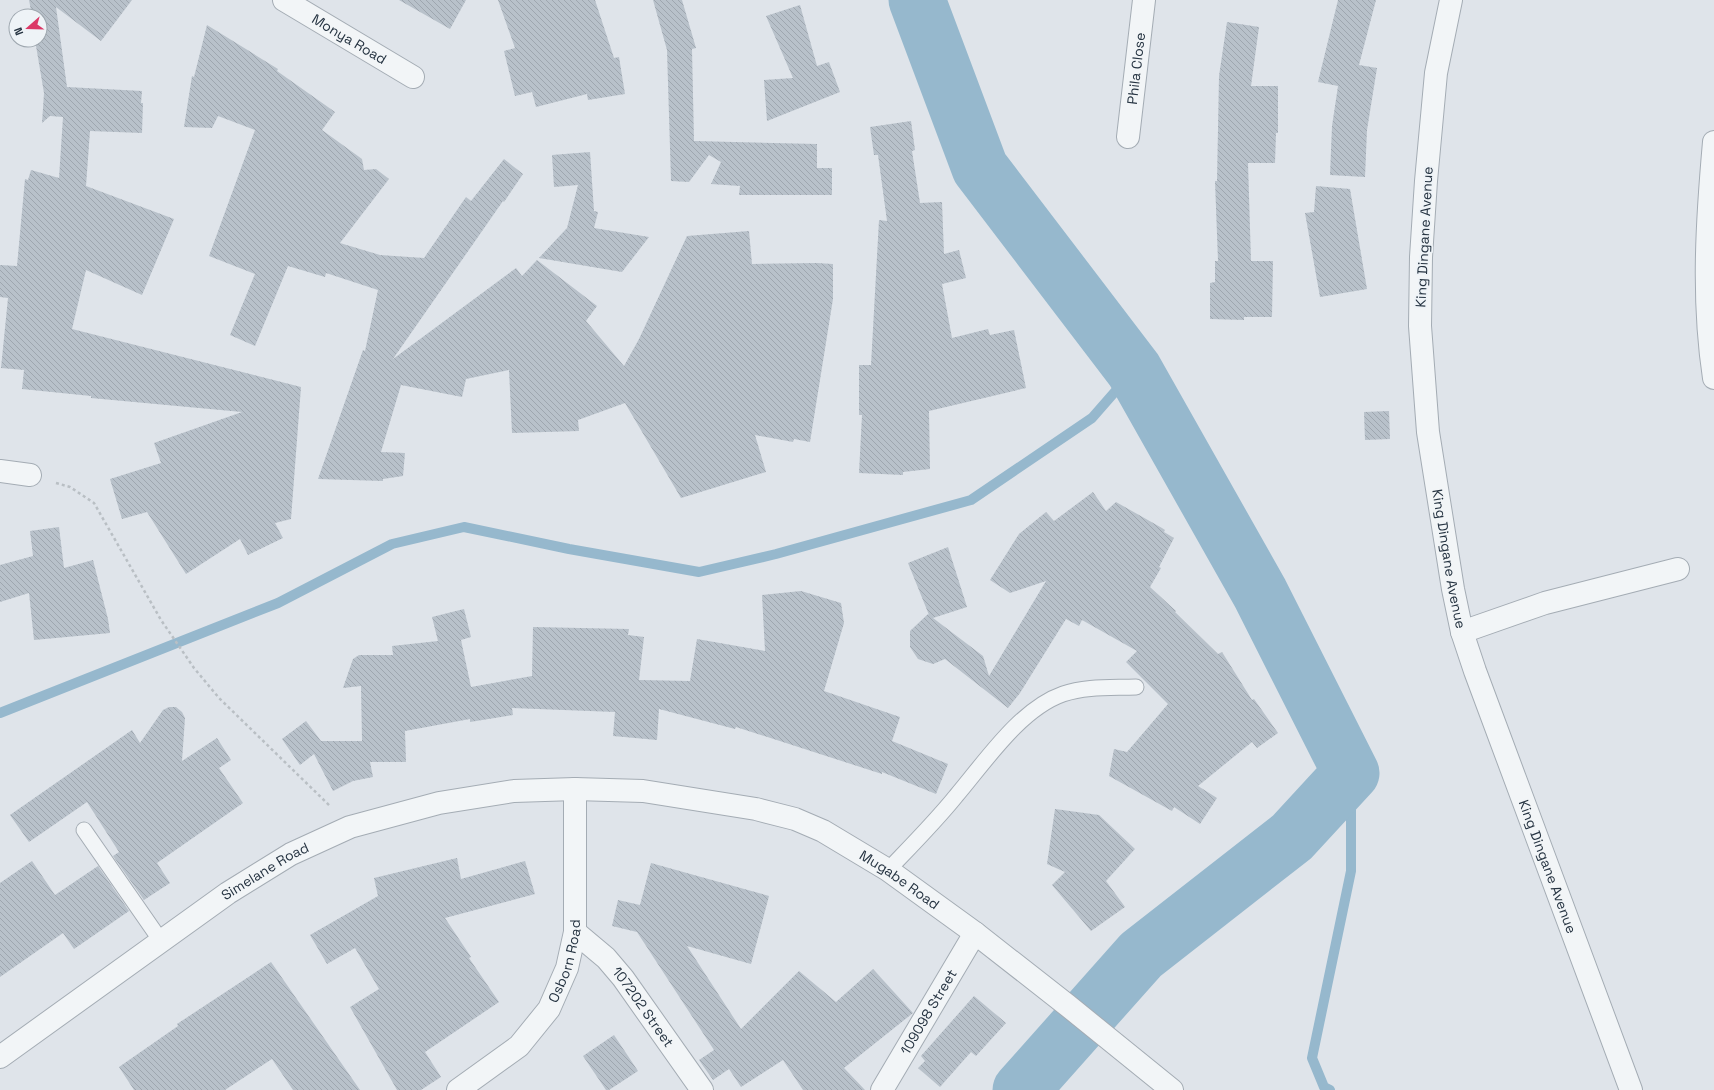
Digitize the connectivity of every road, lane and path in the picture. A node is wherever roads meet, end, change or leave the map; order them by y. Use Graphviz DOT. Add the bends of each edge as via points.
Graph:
graph roads {
  1 [pos="284,0"];
  2 [pos="1144,0"];
  3 [pos="1451,0"];
  4 [pos="413,77"];
  5 [pos="1128,137"];
  6 [pos="1714,142"];
  7 [pos="1714,378"];
  8 [pos="0,471"];
  9 [pos="30,475"];
  10 [pos="1678,569"];
  11 [pos="1462,632"];
  12 [pos="1136,687"];
  13 [pos="574,789"];
  14 [pos="350,827"];
  15 [pos="84,830"];
  16 [pos="888,870"];
  17 [pos="575,932"];
  18 [pos="975,933"];
  19 [pos="161,941"];
  20 [pos="0,1057"];
  21 [pos="458,1090"];
  22 [pos="702,1090"];
  23 [pos="882,1090"];
  24 [pos="1172,1090"];
  25 [pos="1631,1090"];
  1 -- 4 [label="street, Monya Road"];
  2 -- 5 [label="street, Phila Close"];
  3 -- 11 [label="street, King Dingane Avenue" via="1436,73 1426,173 1420,326 1428,432"];
  6 -- 7 [label="street" via="1707,216 1706,277"];
  8 -- 9 [label="street"];
  9 -- 14 [label="path" via="70,487 94,503 161,620 194,668 219,698"];
  10 -- 11 [label="street" via="1545,603"];
  11 -- 25 [label="street, King Dingane Avenue" via="1506,758"];
  12 -- 16 [label="lane" via="1088,689 1064,694 1042,704 999,745 923,834"];
  13 -- 14 [label="street, Simelane Road" via="514,791 439,803"];
  13 -- 16 [label="street, Mugabe Road" via="643,790 756,809 795,819 823,831"];
  13 -- 17 [label="street, Osborn Road"];
  14 -- 19 [label="street, Simelane Road" via="291,854 228,893"];
  15 -- 19 [label="lane"];
  16 -- 18 [label="street, Mugabe Road"];
  17 -- 21 [label="street, Osborn Road" via="567,968 549,1009 519,1046"];
  17 -- 22 [label="street, 107202 Street" via="606,958 624,978"];
  18 -- 23 [label="street, 109098 Street"];
  18 -- 24 [label="street, Mugabe Road"];
  19 -- 20 [label="street, Simelane Road"];
}
